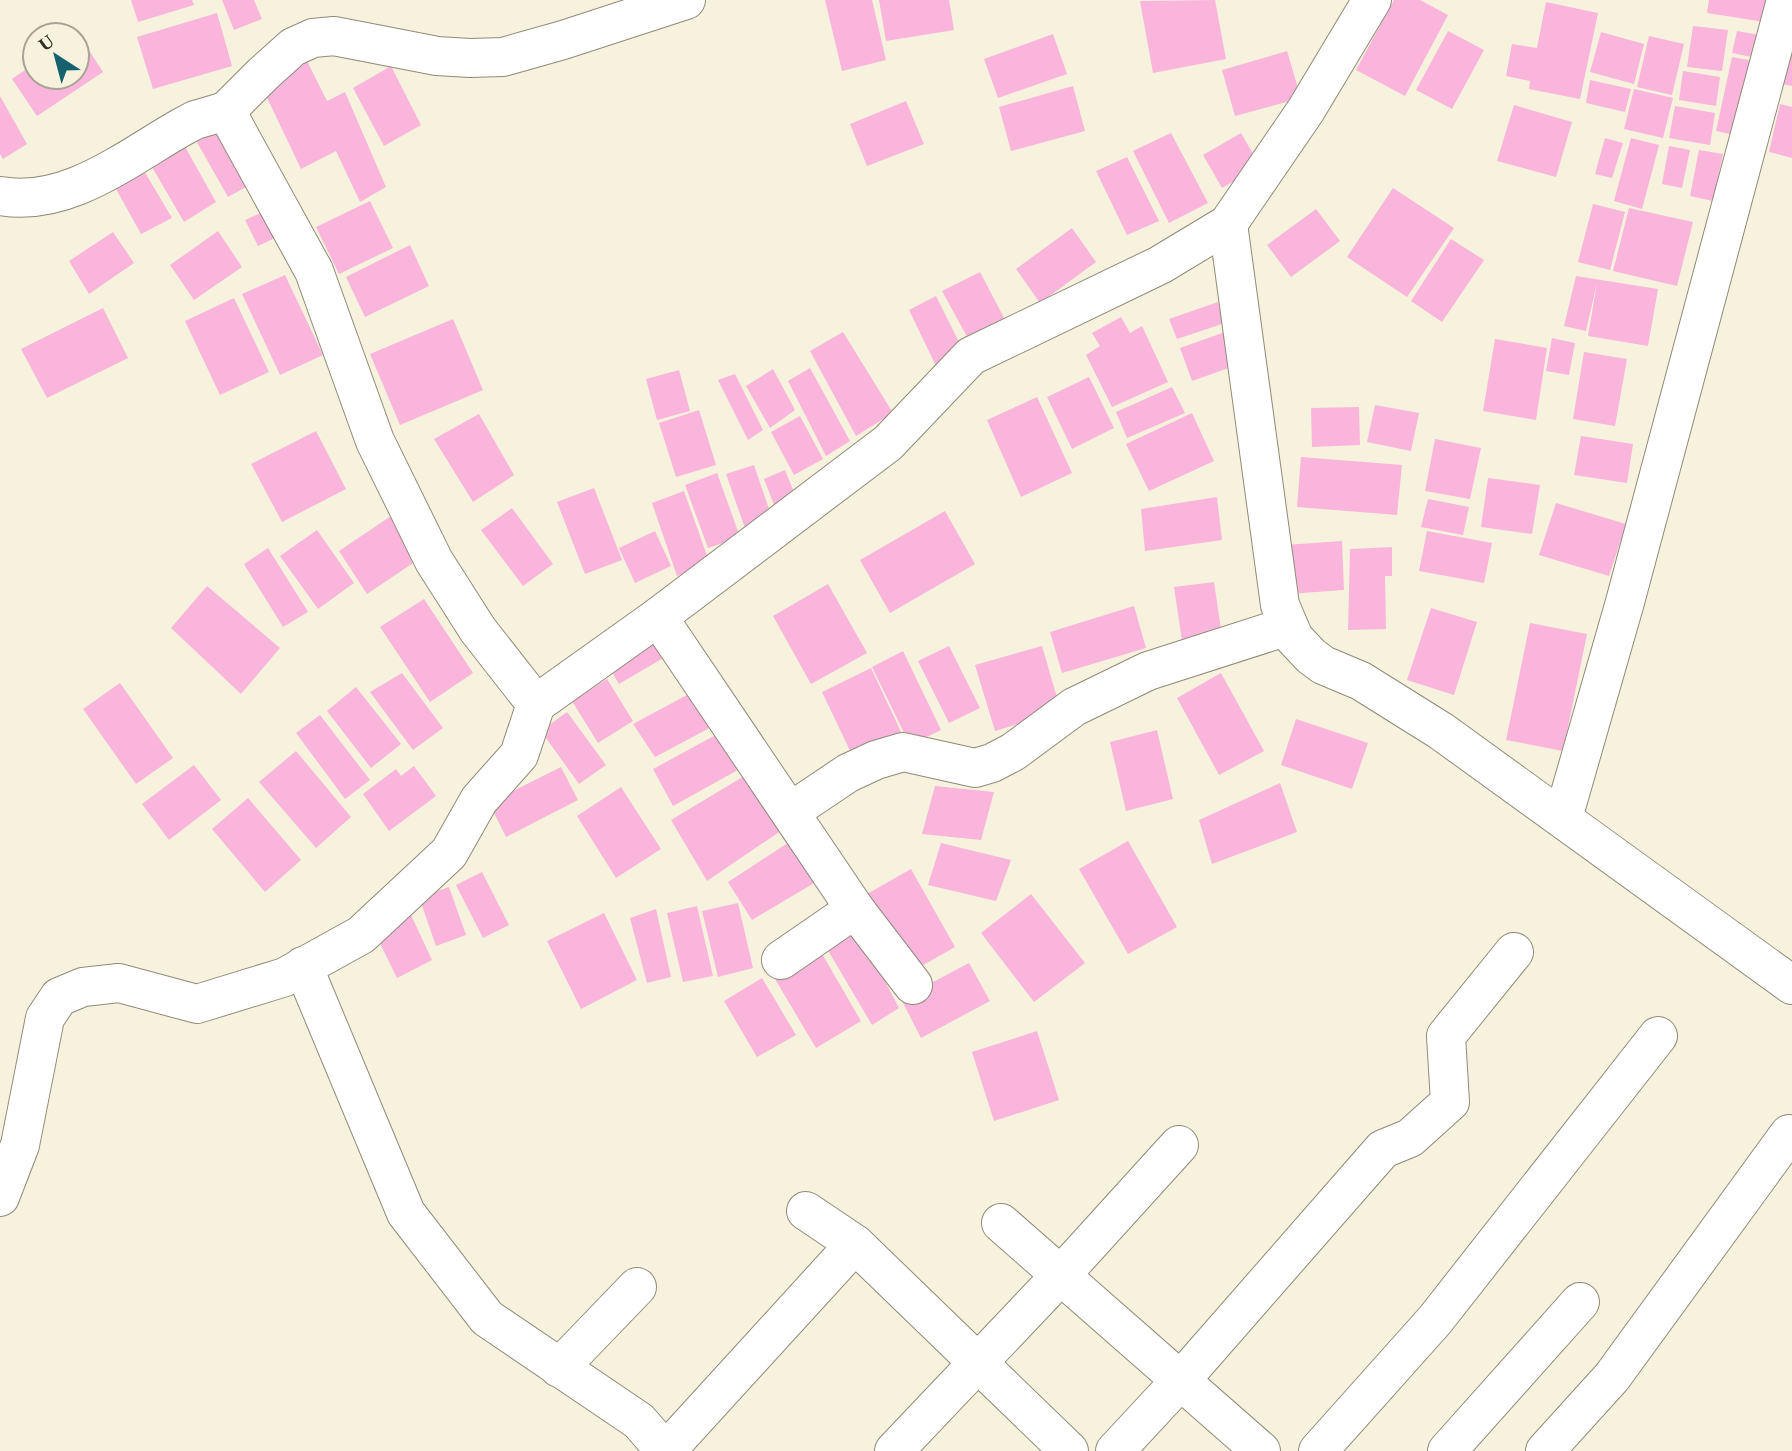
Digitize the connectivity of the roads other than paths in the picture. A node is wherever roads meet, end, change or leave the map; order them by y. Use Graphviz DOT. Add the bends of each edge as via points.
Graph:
graph roads {
  1 [pos="686,0"];
  2 [pos="1345,0"];
  3 [pos="1372,0"];
  4 [pos="1786,0"];
  5 [pos="1351,39"];
  6 [pos="226,111"];
  7 [pos="0,197"];
  8 [pos="1228,224"];
  9 [pos="658,617"];
  10 [pos="1287,626"];
  11 [pos="536,704"];
  12 [pos="790,813"];
  13 [pos="1563,818"];
  14 [pos="855,909"];
  15 [pos="1514,952"];
  16 [pos="781,960"];
  17 [pos="303,966"];
  18 [pos="914,985"];
  19 [pos="1792,985"];
  20 [pos="1658,1036"];
  21 [pos="1789,1134"];
  22 [pos="1179,1145"];
  23 [pos="0,1197"];
  24 [pos="806,1211"];
  25 [pos="1001,1223"];
  26 [pos="855,1244"];
  27 [pos="1061,1275"];
  28 [pos="637,1287"];
  29 [pos="1580,1303"];
  30 [pos="978,1362"];
  31 [pos="559,1368"];
  32 [pos="1180,1381"];
  33 [pos="659,1449"];
  34 [pos="894,1451"];
  35 [pos="1069,1451"];
  36 [pos="1115,1451"];
  37 [pos="1261,1451"];
  38 [pos="1318,1451"];
  39 [pos="1447,1451"];
  40 [pos="1545,1451"];
  1 -- 6 [label="street" via="503,57 438,56 334,36 313,38 293,47"];
  2 -- 5 [label="street"];
  3 -- 5 [label="street"];
  4 -- 13 [label="street" via="1626,602"];
  5 -- 8 [label="street"];
  6 -- 7 [label="street" via="195,120 75,188 40,197"];
  6 -- 11 [label="street" via="314,271 375,441 434,561 478,630"];
  8 -- 9 [label="street" via="1160,265 971,356 888,443"];
  8 -- 10 [label="street" via="1280,605"];
  9 -- 11 [label="street"];
  9 -- 12 [label="street"];
  10 -- 12 [label="street" via="1149,671 1074,707 992,763 975,768 903,752 848,773"];
  10 -- 13 [label="street" via="1301,647 1323,665 1361,681 1441,731"];
  11 -- 17 [label="street" via="519,755 479,800 449,853 360,935"];
  12 -- 14 [label="street"];
  13 -- 19 [label="street"];
  14 -- 16 [label="street"];
  14 -- 18 [label="street"];
  15 -- 32 [label="street" via="1446,1036 1450,1102 1410,1138 1382,1149"];
  17 -- 23 [label="street" via="197,1004 119,983 83,986 59,997 45,1018 20,1145"];
  17 -- 31 [label="street" via="406,1213 487,1318"];
  20 -- 38 [label="street" via="1435,1320"];
  21 -- 40 [label="street" via="1612,1377"];
  22 -- 27 [label="street"];
  24 -- 26 [label="street"];
  25 -- 27 [label="street"];
  26 -- 30 [label="street"];
  26 -- 33 [label="street"];
  27 -- 30 [label="street"];
  27 -- 32 [label="street"];
  28 -- 31 [label="street"];
  29 -- 39 [label="street"];
  30 -- 34 [label="street"];
  30 -- 35 [label="street"];
  31 -- 33 [label="street" via="639,1421"];
  32 -- 36 [label="street"];
  32 -- 37 [label="street"];
}
